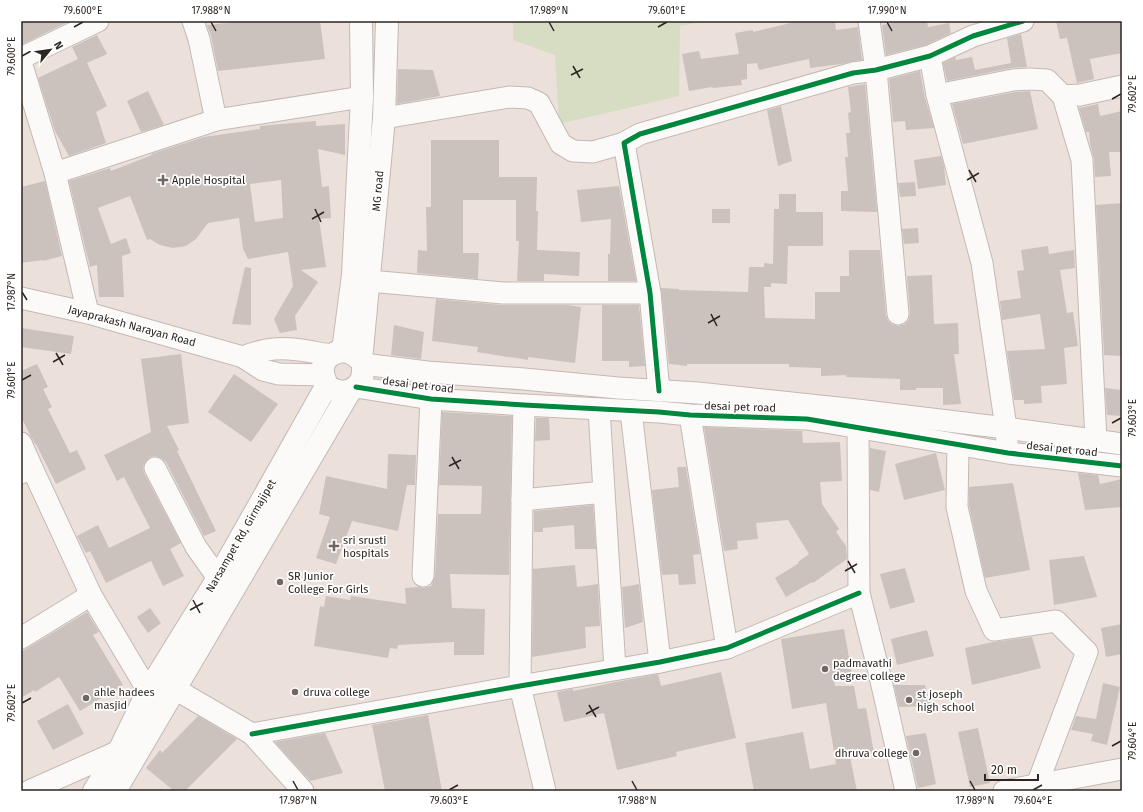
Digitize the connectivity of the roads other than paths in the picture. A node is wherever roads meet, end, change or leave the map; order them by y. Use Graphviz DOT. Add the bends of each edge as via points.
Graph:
graph roads {
  1 [pos="98,21"];
  2 [pos="193,21"];
  3 [pos="361,21"];
  4 [pos="387,21"];
  5 [pos="868,21"];
  6 [pos="1023,21"];
  7 [pos="972,28"];
  8 [pos="930,56"];
  9 [pos="21,58"];
  10 [pos="21,62"];
  11 [pos="876,70"];
  12 [pos="1122,86"];
  13 [pos="937,95"];
  14 [pos="1063,96"];
  15 [pos="362,97"];
  16 [pos="384,118"];
  17 [pos="216,120"];
  18 [pos="624,143"];
  19 [pos="55,173"];
  20 [pos="369,281"];
  21 [pos="650,293"];
  22 [pos="21,298"];
  23 [pos="88,313"];
  24 [pos="898,314"];
  25 [pos="341,365"];
  26 [pos="353,389"];
  27 [pos="659,391"];
  28 [pos="431,399"];
  29 [pos="524,405"];
  30 [pos="599,409"];
  31 [pos="631,411"];
  32 [pos="690,416"];
  33 [pos="857,418"];
  34 [pos="1006,428"];
  35 [pos="1096,440"];
  36 [pos="21,443"];
  37 [pos="1122,444"];
  38 [pos="958,445"];
  39 [pos="1008,454"];
  40 [pos="1122,466"];
  41 [pos="155,468"];
  42 [pos="26,470"];
  43 [pos="522,500"];
  44 [pos="423,576"];
  45 [pos="218,578"];
  46 [pos="859,593"];
  47 [pos="91,595"];
  48 [pos="21,638"];
  49 [pos="727,648"];
  50 [pos="660,662"];
  51 [pos="615,669"];
  52 [pos="520,686"];
  53 [pos="175,689"];
  54 [pos="148,691"];
  55 [pos="252,734"];
  56 [pos="119,751"];
  57 [pos="1122,769"];
  58 [pos="1037,785"];
  59 [pos="30,791"];
  60 [pos="94,791"];
  61 [pos="115,791"];
  62 [pos="303,791"];
  63 [pos="545,791"];
  64 [pos="906,791"];
  65 [pos="1004,791"];
  1 -- 9 [label="street"];
  2 -- 17 [label="street"];
  3 -- 15 [label="main road, MG road"];
  4 -- 16 [label="main road, MG road"];
  5 -- 11 [label="street"];
  6 -- 7 [label="street"];
  7 -- 8 [label="street"];
  8 -- 11 [label="street"];
  8 -- 13 [label="street"];
  10 -- 19 [label="street"];
  11 -- 18 [label="street" via="853,73 640,134"];
  11 -- 24 [label="street"];
  12 -- 14 [label="street"];
  13 -- 14 [label="street" via="1030,78 1047,80"];
  13 -- 34 [label="street" via="982,263"];
  14 -- 35 [label="street" via="1082,160"];
  15 -- 17 [label="street"];
  15 -- 25 [label="main road, MG road" via="353,275"];
  16 -- 18 [label="street" via="509,97 528,98 539,103 561,144 573,151 593,152"];
  16 -- 20 [label="main road, MG road"];
  17 -- 19 [label="street"];
  18 -- 21 [label="street"];
  19 -- 23 [label="street"];
  20 -- 21 [label="street" via="503,293"];
  20 -- 25 [label="main road, MG road"];
  21 -- 27 [label="street"];
  22 -- 23 [label="street, Jayaprakash Narayan Road"];
  23 -- 25 [label="street, Jayaprakash Narayan Road" via="243,357 263,370 279,374"];
  25 -- 26 [label="main road, Narsampet Rd, Girmajipet" via="363,375"];
  25 -- 26 [label="main road" via="336,390 343,392"];
  25 -- 27 [label="street, desai pet road"];
  25 -- 45 [label="main road, Narsampet Rd, Girmajipet"];
  26 -- 28 [label="street, desai pet road"];
  26 -- 53 [label="main road, Narsampet Rd, Girmajipet"];
  27 -- 33 [label="street, desai pet road" via="698,393"];
  28 -- 29 [label="street, desai pet road"];
  28 -- 44 [label="street"];
  29 -- 30 [label="street, desai pet road"];
  29 -- 43 [label="street"];
  30 -- 31 [label="street, desai pet road"];
  30 -- 43 [label="street" via="604,492"];
  30 -- 51 [label="street"];
  31 -- 32 [label="street, desai pet road"];
  31 -- 50 [label="street"];
  32 -- 33 [label="street, desai pet road"];
  32 -- 49 [label="street"];
  33 -- 34 [label="street, desai pet road"];
  33 -- 38 [label="street, desai pet road"];
  33 -- 46 [label="street"];
  34 -- 35 [label="street, desai pet road"];
  34 -- 39 [label="street"];
  35 -- 37 [label="street, desai pet road"];
  36 -- 42 [label="street"];
  38 -- 39 [label="street, desai pet road"];
  38 -- 58 [label="street" via="957,507 976,591 994,630 1056,621 1087,652"];
  39 -- 40 [label="street, desai pet road"];
  41 -- 45 [label="street" via="196,547"];
  42 -- 47 [label="street"];
  43 -- 52 [label="street"];
  45 -- 54 [label="main road, Narsampet Rd, Girmajipet"];
  46 -- 49 [label="street"];
  46 -- 64 [label="street"];
  47 -- 48 [label="street"];
  47 -- 54 [label="street"];
  49 -- 50 [label="street"];
  50 -- 51 [label="street"];
  51 -- 52 [label="street"];
  52 -- 55 [label="street"];
  52 -- 63 [label="street"];
  53 -- 54 [label="street"];
  53 -- 55 [label="street"];
  53 -- 61 [label="main road, Narsampet Rd, Girmajipet"];
  54 -- 56 [label="main road, Narsampet Rd, Girmajipet"];
  55 -- 62 [label="street"];
  56 -- 59 [label="street"];
  56 -- 60 [label="main road, Narsampet Rd, Girmajipet"];
  57 -- 58 [label="street"];
  58 -- 65 [label="street"];
}
